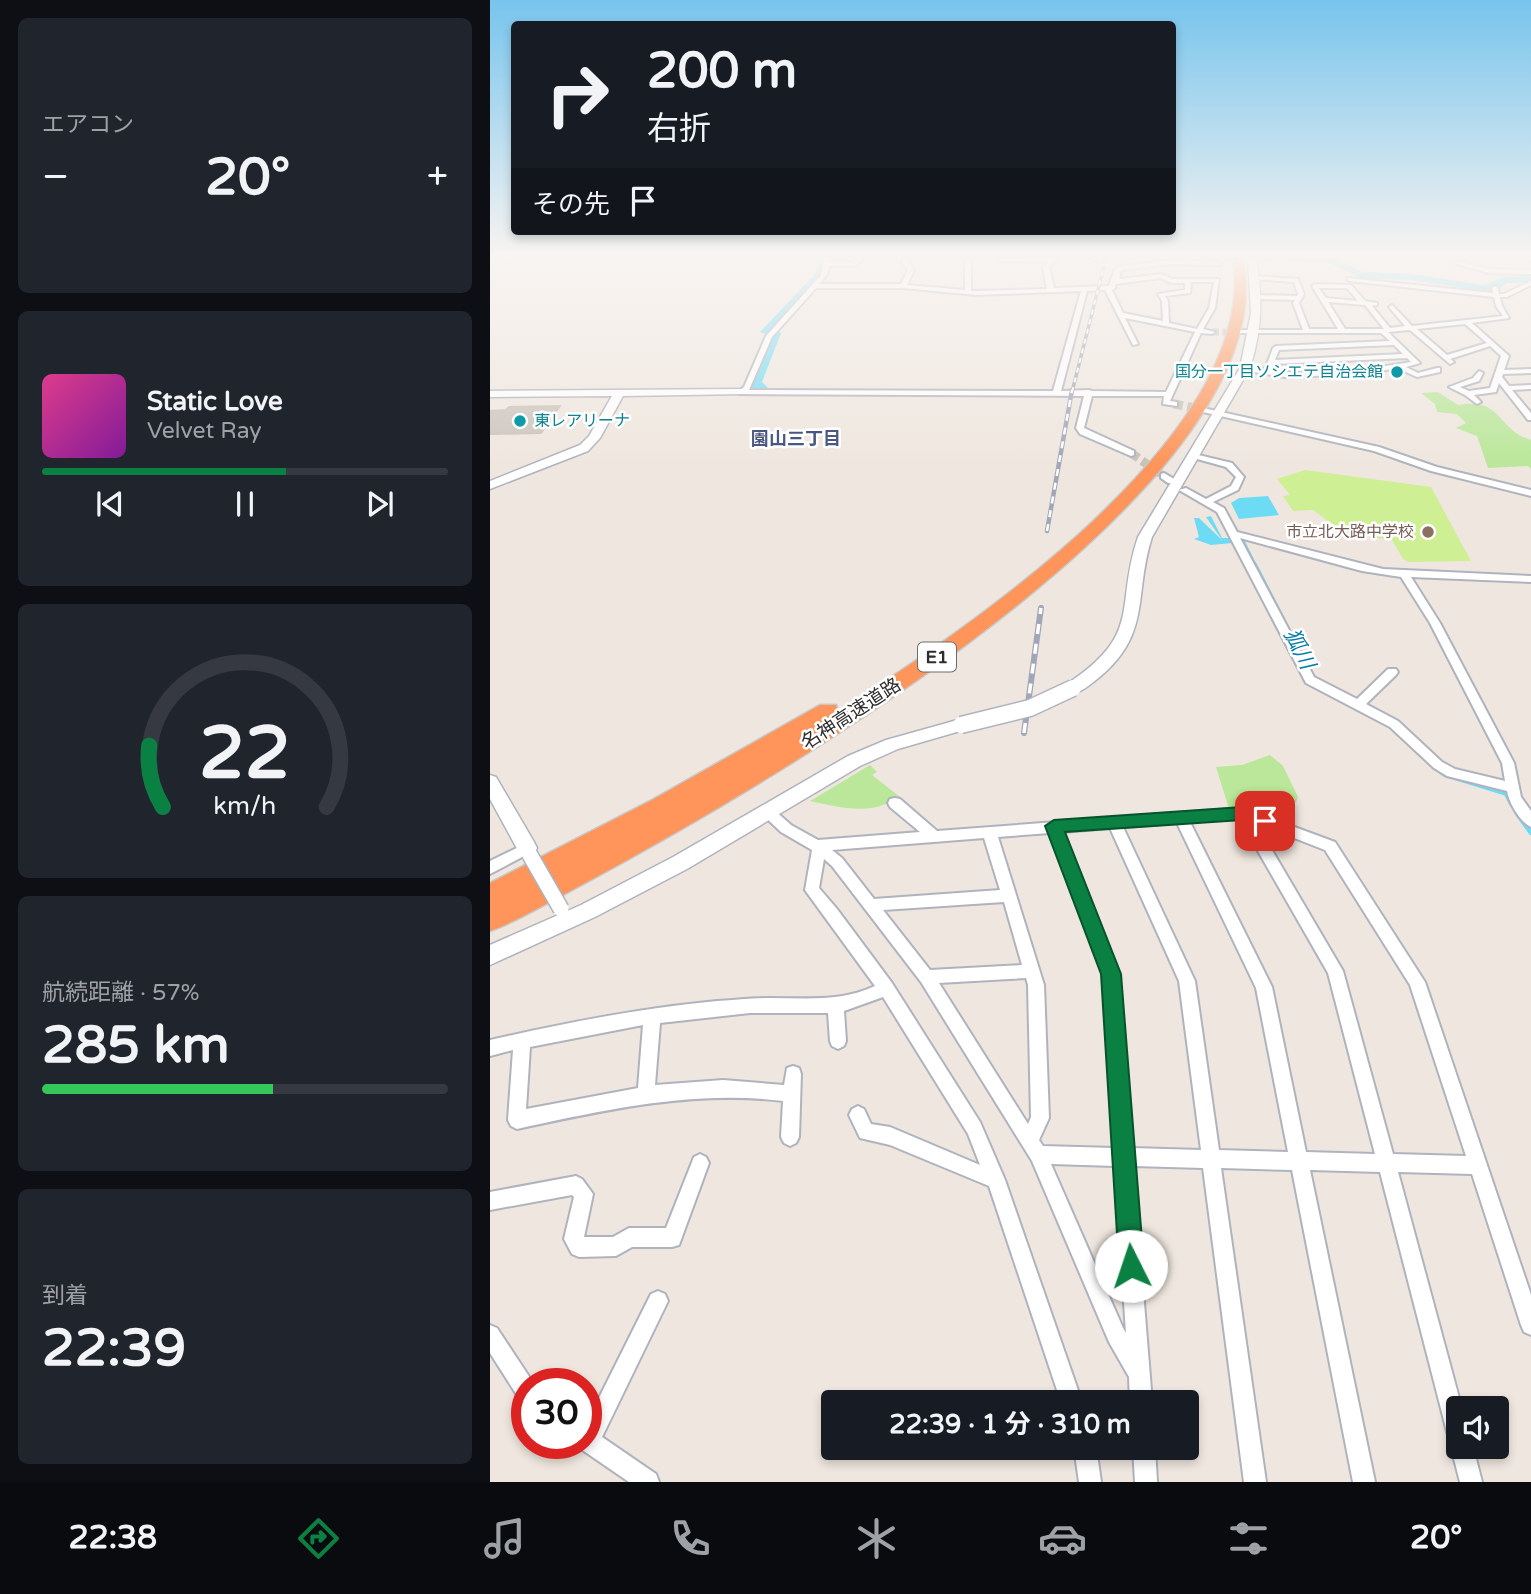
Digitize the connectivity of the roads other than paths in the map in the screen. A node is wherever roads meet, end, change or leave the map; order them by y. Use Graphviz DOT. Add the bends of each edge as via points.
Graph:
graph roads {
  1 [pos="777,327"];
  2 [pos="1075,327"];
  3 [pos="1127,327"];
  4 [pos="1183,327"];
  5 [pos="1201,327"];
  6 [pos="1220,327"];
  7 [pos="1236,327"];
  8 [pos="1249,327"];
  9 [pos="1305,327"];
  10 [pos="1340,327"];
  11 [pos="1384,327"];
  12 [pos="1418,327"];
  13 [pos="1473,327"];
  14 [pos="1411,328"];
  15 [pos="1386,330"];
  16 [pos="1199,331"];
  17 [pos="1212,332"];
  18 [pos="1248,332"];
  19 [pos="1307,332"];
  20 [pos="1343,332"];
  21 [pos="1396,343"];
  22 [pos="1135,344"];
  23 [pos="1491,344"];
  24 [pos="1409,356"];
  25 [pos="1448,360"];
  26 [pos="1272,362"];
  27 [pos="1397,366"];
  28 [pos="1245,368"];
  29 [pos="1268,370"];
  30 [pos="1437,370"];
  31 [pos="1531,371"];
  32 [pos="1479,373"];
  33 [pos="1498,375"];
  34 [pos="1531,387"];
  35 [pos="1507,388"];
  36 [pos="742,392"];
  37 [pos="1058,392"];
  38 [pos="1089,392"];
  39 [pos="620,393"];
  40 [pos="1468,393"];
  41 [pos="490,394"];
  42 [pos="1169,394"];
  43 [pos="1477,402"];
  44 [pos="1174,404"];
  45 [pos="1531,407"];
  46 [pos="1521,408"];
  47 [pos="1213,412"];
  48 [pos="1531,418"];
  49 [pos="1131,453"];
  50 [pos="1193,455"];
  51 [pos="490,485"];
  52 [pos="1183,489"];
  53 [pos="1531,493"];
  54 [pos="1206,502"];
  55 [pos="1235,534"];
  56 [pos="1404,574"];
  57 [pos="1531,579"];
  58 [pos="1392,672"];
  59 [pos="1358,705"];
  60 [pos="490,782"];
  61 [pos="1511,787"];
  62 [pos="895,803"];
  63 [pos="768,813"];
  64 [pos="1243,813"];
  65 [pos="1181,818"];
  66 [pos="1114,822"];
  67 [pos="1531,822"];
  68 [pos="1054,826"];
  69 [pos="989,831"];
  70 [pos="933,835"];
  71 [pos="820,845"];
  72 [pos="528,852"];
  73 [pos="490,867"];
  74 [pos="490,896"];
  75 [pos="1008,896"];
  76 [pos="871,905"];
  77 [pos="564,915"];
  78 [pos="490,919"];
  79 [pos="490,955"];
  80 [pos="1032,971"];
  81 [pos="926,977"];
  82 [pos="886,988"];
  83 [pos="835,1008"];
  84 [pos="652,1018"];
  85 [pos="522,1041"];
  86 [pos="838,1041"];
  87 [pos="490,1048"];
  88 [pos="793,1074"];
  89 [pos="646,1093"];
  90 [pos="792,1094"];
  91 [pos="859,1115"];
  92 [pos="790,1137"];
  93 [pos="1033,1148"];
  94 [pos="1124,1157"];
  95 [pos="1211,1159"];
  96 [pos="1299,1161"];
  97 [pos="1386,1162"];
  98 [pos="700,1163"];
  99 [pos="1478,1165"];
  100 [pos="996,1180"];
  101 [pos="490,1200"];
  102 [pos="658,1301"];
  103 [pos="1531,1325"];
  104 [pos="490,1335"];
  105 [pos="511,1368"];
  106 [pos="1139,1375"];
  107 [pos="1068,1390"];
  108 [pos="1140,1390"];
  109 [pos="1448,1396"];
  110 [pos="602,1412"];
  111 [pos="602,1450"];
  112 [pos="1465,1459"];
  113 [pos="1087,1460"];
  114 [pos="1145,1460"];
  115 [pos="648,1482"];
  116 [pos="1090,1482"];
  117 [pos="1146,1482"];
  118 [pos="1255,1482"];
  119 [pos="1364,1482"];
  120 [pos="1471,1482"];
  1 -- 36 [label="street"];
  2 -- 37 [label="street"];
  3 -- 22 [label="street"];
  4 -- 16 [label="street"];
  5 -- 16 [label="street"];
  6 -- 74 [label="highway, 名神高速道路 / E1" via="1208,367 1147,456 1078,527 985,605 811,721 662,807"];
  7 -- 78 [label="highway, 名神高速道路 / E1" via="1213,384 1195,414 1128,496 1050,569 933,660 770,766"];
  8 -- 18 [label="street"];
  9 -- 19 [label="street"];
  10 -- 20 [label="street"];
  11 -- 15 [label="street"];
  12 -- 14 [label="street"];
  13 -- 23 [label="street"];
  14 -- 15 [label="street"];
  14 -- 25 [label="street"];
  15 -- 20 [label="street"];
  15 -- 21 [label="street"];
  16 -- 17 [label="street"];
  16 -- 42 [label="street"];
  18 -- 19 [label="street"];
  18 -- 28 [label="street"];
  19 -- 20 [label="street"];
  21 -- 24 [label="street"];
  21 -- 26 [label="street" via="1276,348"];
  23 -- 25 [label="street"];
  23 -- 33 [label="street" via="1505,356"];
  24 -- 26 [label="street"];
  24 -- 27 [label="street" via="1416,363"];
  26 -- 29 [label="street"];
  27 -- 29 [label="street" via="1285,375"];
  27 -- 30 [label="street" via="1417,375"];
  28 -- 29 [label="street"];
  28 -- 47 [label="street"];
  31 -- 33 [label="street"];
  32 -- 40 [label="street" via="1476,379 1453,387"];
  33 -- 35 [label="street"];
  33 -- 40 [label="street" via="1493,390"];
  34 -- 35 [label="street"];
  35 -- 46 [label="street"];
  36 -- 37 [label="street"];
  36 -- 39 [label="street"];
  37 -- 38 [label="street"];
  38 -- 42 [label="street"];
  38 -- 49 [label="street" via="1080,428"];
  39 -- 41 [label="street"];
  39 -- 51 [label="street" via="584,448"];
  40 -- 43 [label="street"];
  42 -- 44 [label="street" via="1166,402"];
  45 -- 46 [label="street"];
  46 -- 48 [label="street"];
  47 -- 50 [label="street"];
  47 -- 53 [label="street" via="1376,449"];
  50 -- 54 [label="street" via="1219,460 1240,477 1235,488"];
  50 -- 63 [label="street, bridge" via="1142,546 1127,633 1102,667 1073,688 1030,708 911,738 864,756"];
  52 -- 54 [label="street"];
  54 -- 55 [label="street" via="1221,510"];
  55 -- 56 [label="street" via="1291,545 1382,573"];
  55 -- 59 [label="street" via="1310,680"];
  56 -- 57 [label="street"];
  56 -- 61 [label="street" via="1435,623 1508,763"];
  58 -- 59 [label="street"];
  59 -- 61 [label="street" via="1394,724 1451,773"];
  60 -- 72 [label="street"];
  61 -- 67 [label="street"];
  62 -- 70 [label="street"];
  63 -- 71 [label="street" via="792,835"];
  63 -- 77 [label="street" via="680,863"];
  64 -- 65 [label="street"];
  64 -- 97 [label="street" via="1335,971"];
  64 -- 99 [label="street" via="1330,846 1417,982"];
  65 -- 66 [label="street"];
  65 -- 96 [label="street" via="1264,987"];
  66 -- 68 [label="street"];
  66 -- 95 [label="street" via="1187,981"];
  68 -- 69 [label="street"];
  68 -- 94 [label="street" via="1111,974"];
  69 -- 70 [label="street"];
  69 -- 75 [label="street"];
  70 -- 71 [label="street"];
  71 -- 76 [label="street"];
  71 -- 82 [label="street" via="812,890"];
  72 -- 73 [label="street"];
  72 -- 77 [label="street, bridge"];
  75 -- 76 [label="street"];
  75 -- 80 [label="street"];
  76 -- 81 [label="street"];
  77 -- 79 [label="street"];
  80 -- 81 [label="street"];
  80 -- 93 [label="street" via="1040,1118"];
  81 -- 93 [label="street"];
  82 -- 83 [label="street"];
  82 -- 100 [label="street" via="974,1128"];
  83 -- 84 [label="street" via="751,1005"];
  83 -- 86 [label="street"];
  84 -- 85 [label="street"];
  84 -- 89 [label="street"];
  85 -- 87 [label="street"];
  85 -- 89 [label="street" via="517,1120"];
  88 -- 90 [label="street"];
  89 -- 90 [label="street" via="736,1090"];
  90 -- 92 [label="street"];
  91 -- 100 [label="street" via="866,1132 890,1136"];
  93 -- 94 [label="street"];
  93 -- 106 [label="street" via="1116,1335"];
  94 -- 95 [label="street"];
  94 -- 106 [label="street"];
  95 -- 96 [label="street"];
  95 -- 118 [label="street"];
  96 -- 97 [label="street"];
  96 -- 119 [label="street"];
  97 -- 99 [label="street"];
  97 -- 109 [label="street"];
  98 -- 101 [label="street" via="671,1238 629,1237 616,1245 579,1247 573,1240 584,1194 576,1185"];
  99 -- 103 [label="street"];
  100 -- 107 [label="street"];
  102 -- 110 [label="street"];
  104 -- 105 [label="street"];
  106 -- 108 [label="street"];
  111 -- 115 [label="street"];
  112 -- 120 [label="street"];
  113 -- 116 [label="street"];
  114 -- 117 [label="street"];
}
